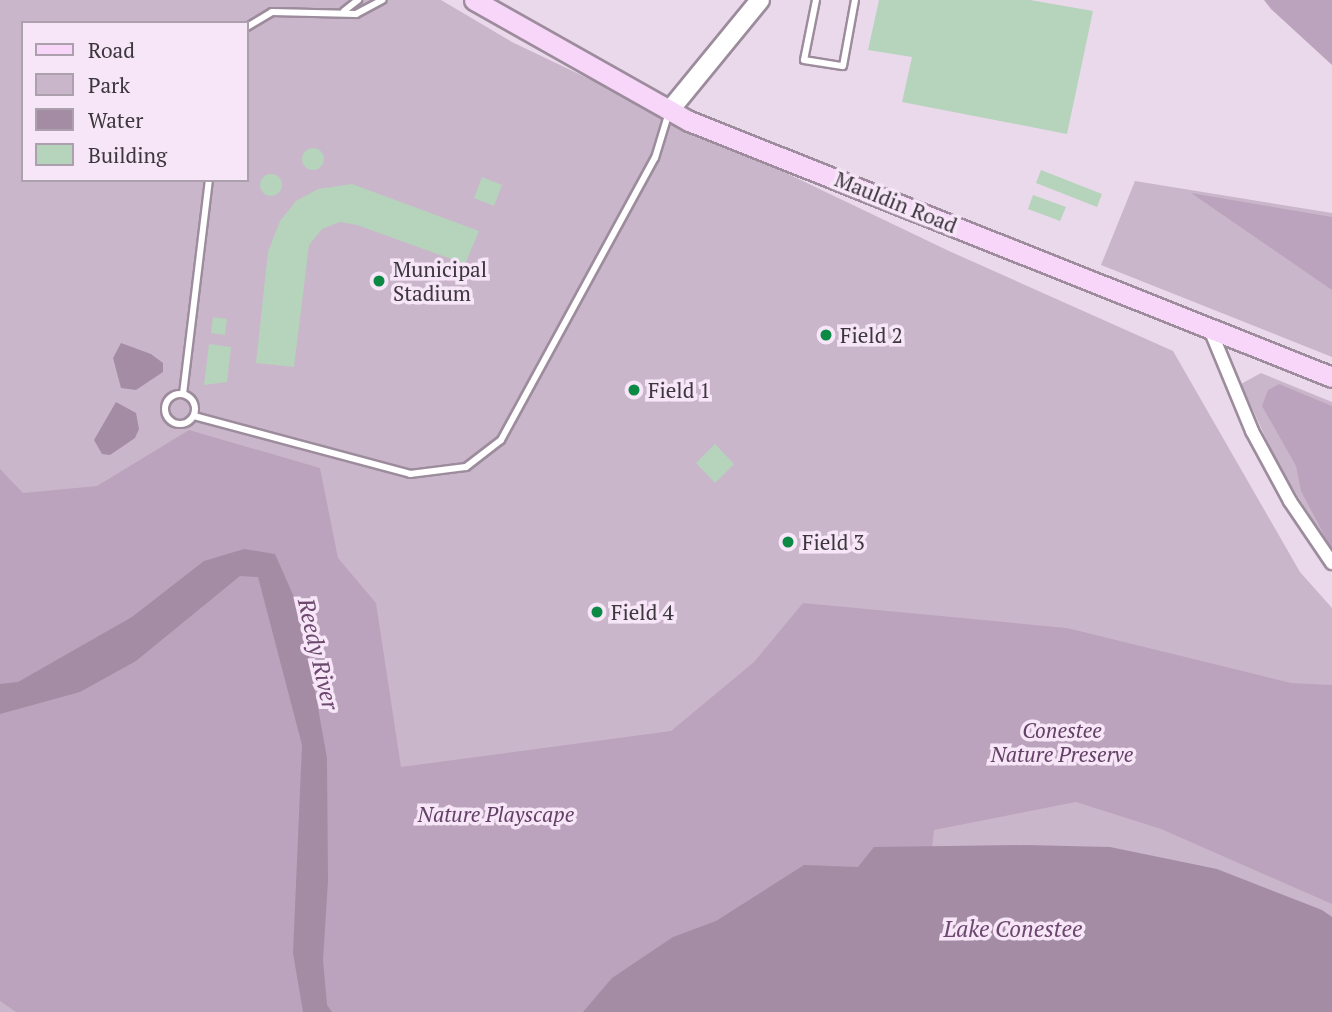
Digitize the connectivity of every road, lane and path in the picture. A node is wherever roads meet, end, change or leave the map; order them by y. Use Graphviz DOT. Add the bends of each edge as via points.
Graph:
graph roads {
  1 [pos="358,0"];
  2 [pos="382,0"];
  3 [pos="474,0"];
  4 [pos="760,0"];
  5 [pos="817,0"];
  6 [pos="855,0"];
  7 [pos="344,11"];
  8 [pos="248,27"];
  9 [pos="670,110"];
  10 [pos="209,182"];
  11 [pos="1209,327"];
  12 [pos="1332,377"];
  13 [pos="183,394"];
  14 [pos="194,416"];
  15 [pos="1332,563"];
  1 -- 7 [label="lane"];
  2 -- 7 [label="lane" via="356,14"];
  3 -- 9 [label="main road, Mauldin Road"];
  4 -- 9 [label="street"];
  5 -- 6 [label="lane" via="804,60 843,66"];
  7 -- 8 [label="lane" via="282,10"];
  9 -- 11 [label="main road, Mauldin Road"];
  9 -- 14 [label="lane" via="655,158 501,440 466,467 410,474"];
  10 -- 13 [label="lane"];
  11 -- 12 [label="main road, Mauldin Road"];
  11 -- 15 [label="street" via="1252,431 1290,501"];
  13 -- 14 [label="lane" via="194,402"];
  13 -- 14 [label="lane" via="168,400 167,417 181,425"];
}
